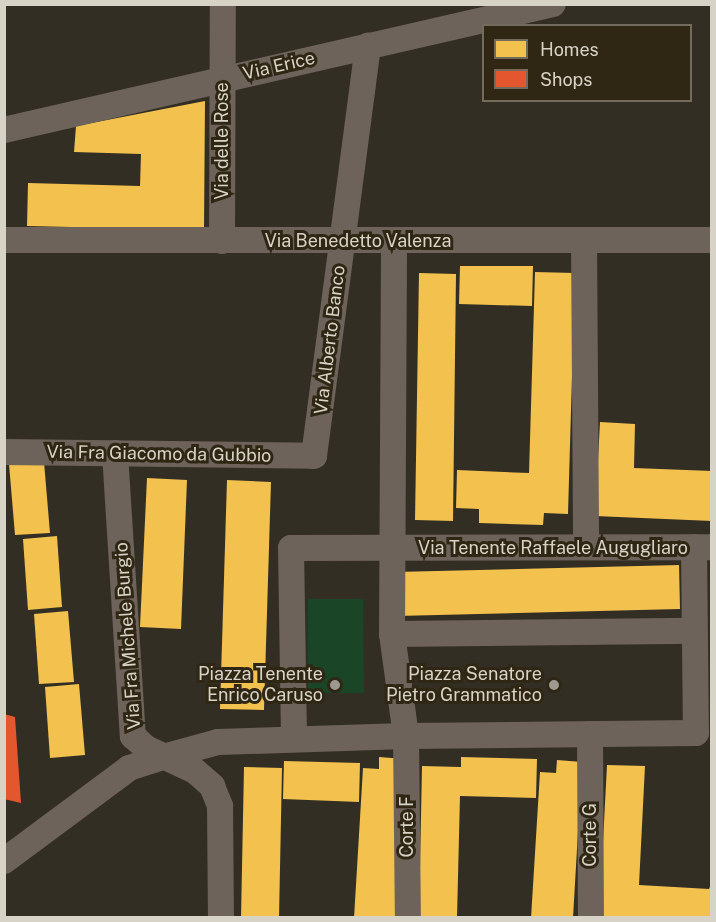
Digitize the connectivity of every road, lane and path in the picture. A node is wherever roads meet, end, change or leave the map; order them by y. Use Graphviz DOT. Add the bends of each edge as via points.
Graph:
graph roads {
  1 [pos="223,4"];
  2 [pos="553,4"];
  3 [pos="369,46"];
  4 [pos="222,79"];
  5 [pos="4,130"];
  6 [pos="4,240"];
  7 [pos="343,240"];
  8 [pos="711,240"];
  9 [pos="222,241"];
  10 [pos="394,242"];
  11 [pos="584,242"];
  12 [pos="4,452"];
  13 [pos="115,453"];
  14 [pos="314,456"];
  15 [pos="703,547"];
  16 [pos="394,548"];
  17 [pos="586,548"];
  18 [pos="694,631"];
  19 [pos="393,634"];
  20 [pos="406,736"];
  21 [pos="283,738"];
  22 [pos="590,743"];
  23 [pos="163,757"];
  24 [pos="4,861"];
  25 [pos="221,918"];
  26 [pos="408,918"];
  27 [pos="591,918"];
  1 -- 4 [label="street, Via delle Rose"];
  2 -- 3 [label="street, Via Erice"];
  3 -- 4 [label="street, Via Erice"];
  3 -- 7 [label="street, Via Alberto Banco"];
  4 -- 5 [label="street, Via Erice"];
  4 -- 9 [label="street, Via delle Rose"];
  6 -- 9 [label="street, Via Benedetto Valenza"];
  7 -- 9 [label="street, Via Benedetto Valenza"];
  7 -- 10 [label="street, Via Benedetto Valenza"];
  7 -- 14 [label="street, Via Alberto Banco"];
  8 -- 11 [label="street, Via Benedetto Valenza"];
  10 -- 11 [label="street, Via Benedetto Valenza"];
  10 -- 16 [label="street, Corte F"];
  11 -- 17 [label="street"];
  12 -- 13 [label="street, Via Fra Giacomo da Gubbio"];
  13 -- 14 [label="street, Via Fra Giacomo da Gubbio"];
  13 -- 23 [label="street, Via Fra Michele Burgio" via="133,736"];
  15 -- 17 [label="street, Via Tenente Raffaele Augugliaro"];
  15 -- 18 [label="street"];
  16 -- 17 [label="street, Via Tenente Raffaele Augugliaro"];
  16 -- 19 [label="street, Corte F"];
  16 -- 21 [label="street, Via Tenente Raffaele Augugliaro" via="291,548"];
  18 -- 19 [label="street"];
  18 -- 22 [label="street" via="696,734"];
  19 -- 20 [label="street, Corte F"];
  20 -- 21 [label="street"];
  20 -- 22 [label="street"];
  20 -- 26 [label="street, Corte F"];
  21 -- 23 [label="street" via="218,742"];
  22 -- 27 [label="street, Corte G"];
  23 -- 24 [label="street" via="129,768"];
  23 -- 25 [label="street, Via Fra Michele Burgio" via="204,778 220,806"];
}
